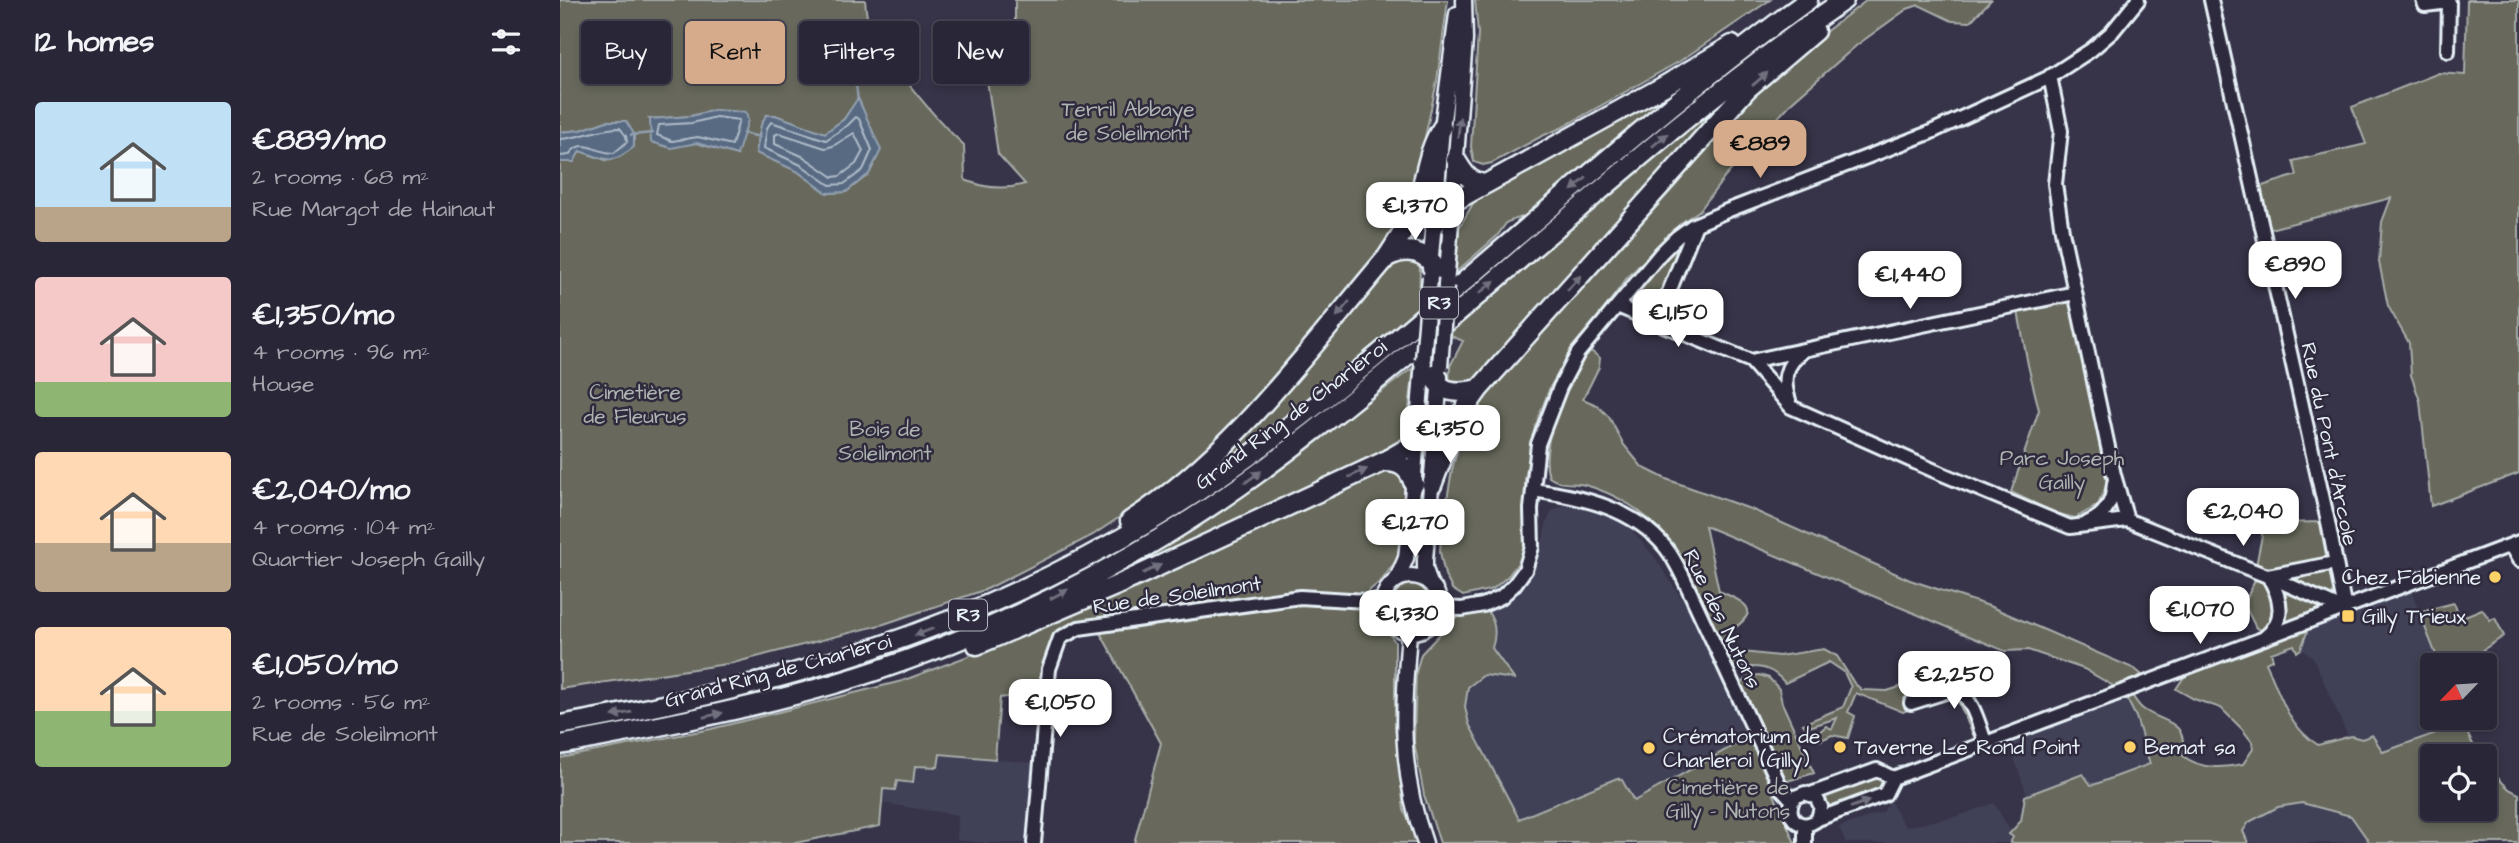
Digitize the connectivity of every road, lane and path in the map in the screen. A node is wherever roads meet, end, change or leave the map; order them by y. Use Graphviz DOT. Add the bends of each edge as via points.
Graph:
graph roads {
  1 [pos="1462,0"];
  2 [pos="1808,0"];
  3 [pos="1846,0"];
  4 [pos="2138,0"];
  5 [pos="2211,0"];
  6 [pos="2423,0"];
  7 [pos="1764,32"];
  8 [pos="2448,51"];
  9 [pos="2050,76"];
  10 [pos="1442,128"];
  11 [pos="1456,160"];
  12 [pos="1486,184"];
  13 [pos="1453,202"];
  14 [pos="1696,224"];
  15 [pos="1434,225"];
  16 [pos="1387,257"];
  17 [pos="1439,272"];
  18 [pos="2075,293"];
  19 [pos="1617,306"];
  20 [pos="1657,322"];
  21 [pos="1803,351"];
  22 [pos="1751,361"];
  23 [pos="1431,374"];
  24 [pos="1479,389"];
  25 [pos="1794,409"];
  26 [pos="1436,417"];
  27 [pos="1416,443"];
  28 [pos="1383,462"];
  29 [pos="2114,475"];
  30 [pos="1423,484"];
  31 [pos="1533,490"];
  32 [pos="2127,520"];
  33 [pos="2080,526"];
  34 [pos="2515,544"];
  35 [pos="1097,552"];
  36 [pos="2519,560"];
  37 [pos="2336,563"];
  38 [pos="2268,576"];
  39 [pos="1397,579"];
  40 [pos="1430,584"];
  41 [pos="1382,602"];
  42 [pos="1439,608"];
  43 [pos="2345,610"];
  44 [pos="1409,633"];
  45 [pos="2259,642"];
  46 [pos="836,683"];
  47 [pos="1911,703"];
  48 [pos="560,725"];
  49 [pos="1986,744"];
  50 [pos="560,745"];
  51 [pos="1893,778"];
  52 [pos="1811,794"];
  53 [pos="1793,800"];
  54 [pos="1818,819"];
  55 [pos="1805,825"];
  56 [pos="1034,843"];
  57 [pos="1425,843"];
  58 [pos="1805,843"];
  1 -- 10 [label="main road"];
  11 -- 1 [label="main road, one-way" via="1465,40"];
  2 -- 7 [label="highway, Grand Ring de Charleroi / R3"];
  24 -- 3 [label="highway, one-way" via="1747,89"];
  46 -- 3 [label="highway, Grand Ring de Charleroi / R3, one-way" via="905,661 1042,603 1171,532 1231,493 1396,365 1721,90"];
  4 -- 9 [label="street" via="2112,33"];
  5 -- 37 [label="street, Rue du Pont d'Arcole"];
  6 -- 8 [label="street" via="2425,5 2449,2"];
  7 -- 12 [label="highway" via="1738,41"];
  7 -- 35 [label="highway, Grand Ring de Charleroi / R3, one-way" via="1325,397 1218,477"];
  9 -- 14 [label="street" via="1929,132"];
  9 -- 18 [label="street" via="2061,140 2054,184"];
  10 -- 15 [label="main road"];
  10 -- 16 [label="highway" via="1432,143 1417,202"];
  11 -- 12 [label="highway" via="1467,177"];
  11 -- 13 [label="main road"];
  12 -- 13 [label="highway"];
  13 -- 15 [label="highway"];
  13 -- 17 [label="main road"];
  14 -- 19 [label="street" via="1661,253"];
  14 -- 20 [label="street"];
  15 -- 17 [label="main road"];
  16 -- 17 [label="highway" via="1401,250 1417,253"];
  16 -- 35 [label="highway, one-way" via="1214,455 1113,533"];
  17 -- 23 [label="main road, bridge"];
  18 -- 21 [label="street"];
  18 -- 29 [label="street"];
  19 -- 20 [label="street"];
  19 -- 31 [label="street" via="1578,353 1560,387 1538,444"];
  20 -- 22 [label="street"];
  21 -- 22 [label="street"];
  21 -- 25 [label="street" via="1790,363 1785,377"];
  22 -- 25 [label="street"];
  23 -- 24 [label="highway" via="1449,391"];
  23 -- 26 [label="main road"];
  23 -- 27 [label="main road"];
  24 -- 30 [label="highway" via="1457,419"];
  25 -- 33 [label="street" via="2070,527"];
  26 -- 27 [label="highway"];
  26 -- 30 [label="main road"];
  27 -- 28 [label="highway"];
  27 -- 30 [label="main road"];
  28 -- 30 [label="highway" via="1403,466"];
  46 -- 28 [label="highway, one-way" via="909,671 979,644"];
  29 -- 32 [label="street"];
  29 -- 33 [label="street" via="2110,503 2094,520"];
  30 -- 39 [label="main road"];
  30 -- 40 [label="main road" via="1425,568"];
  31 -- 42 [label="street" via="1532,547 1525,570 1514,585 1483,605"];
  31 -- 53 [label="street, Rue des Nutons" via="1615,509 1643,524 1667,549 1781,788"];
  32 -- 33 [label="street"];
  32 -- 38 [label="street"];
  34 -- 36 [label="street"];
  34 -- 43 [label="street"];
  35 -- 48 [label="highway, Grand Ring de Charleroi / R3, one-way" via="967,615 832,663 717,694"];
  37 -- 38 [label="street"];
  37 -- 43 [label="street, Rue du Pont d'Arcole"];
  38 -- 43 [label="street"];
  38 -- 45 [label="street" via="2278,595 2280,614 2270,634"];
  39 -- 40 [label="main road" via="1409,576"];
  39 -- 41 [label="main road"];
  40 -- 42 [label="main road"];
  41 -- 44 [label="main road" via="1390,623"];
  41 -- 56 [label="street, Rue de Soleilmont" via="1300,597 1079,628 1060,638 1049,670"];
  42 -- 44 [label="main road" via="1425,629"];
  43 -- 45 [label="street"];
  44 -- 57 [label="main road" via="1403,701 1405,765"];
  45 -- 49 [label="street"];
  50 -- 46 [label="highway, Grand Ring de Charleroi / R3, one-way"];
  47 -- 49 [label="street" via="1959,691"];
  49 -- 51 [label="street"];
  51 -- 52 [label="street" via="1877,770"];
  54 -- 51 [label="street, one-way" via="1885,794"];
  52 -- 53 [label="street"];
  52 -- 54 [label="street" via="1821,807"];
  53 -- 55 [label="street" via="1791,816"];
  54 -- 55 [label="street"];
  55 -- 58 [label="street"];
}
